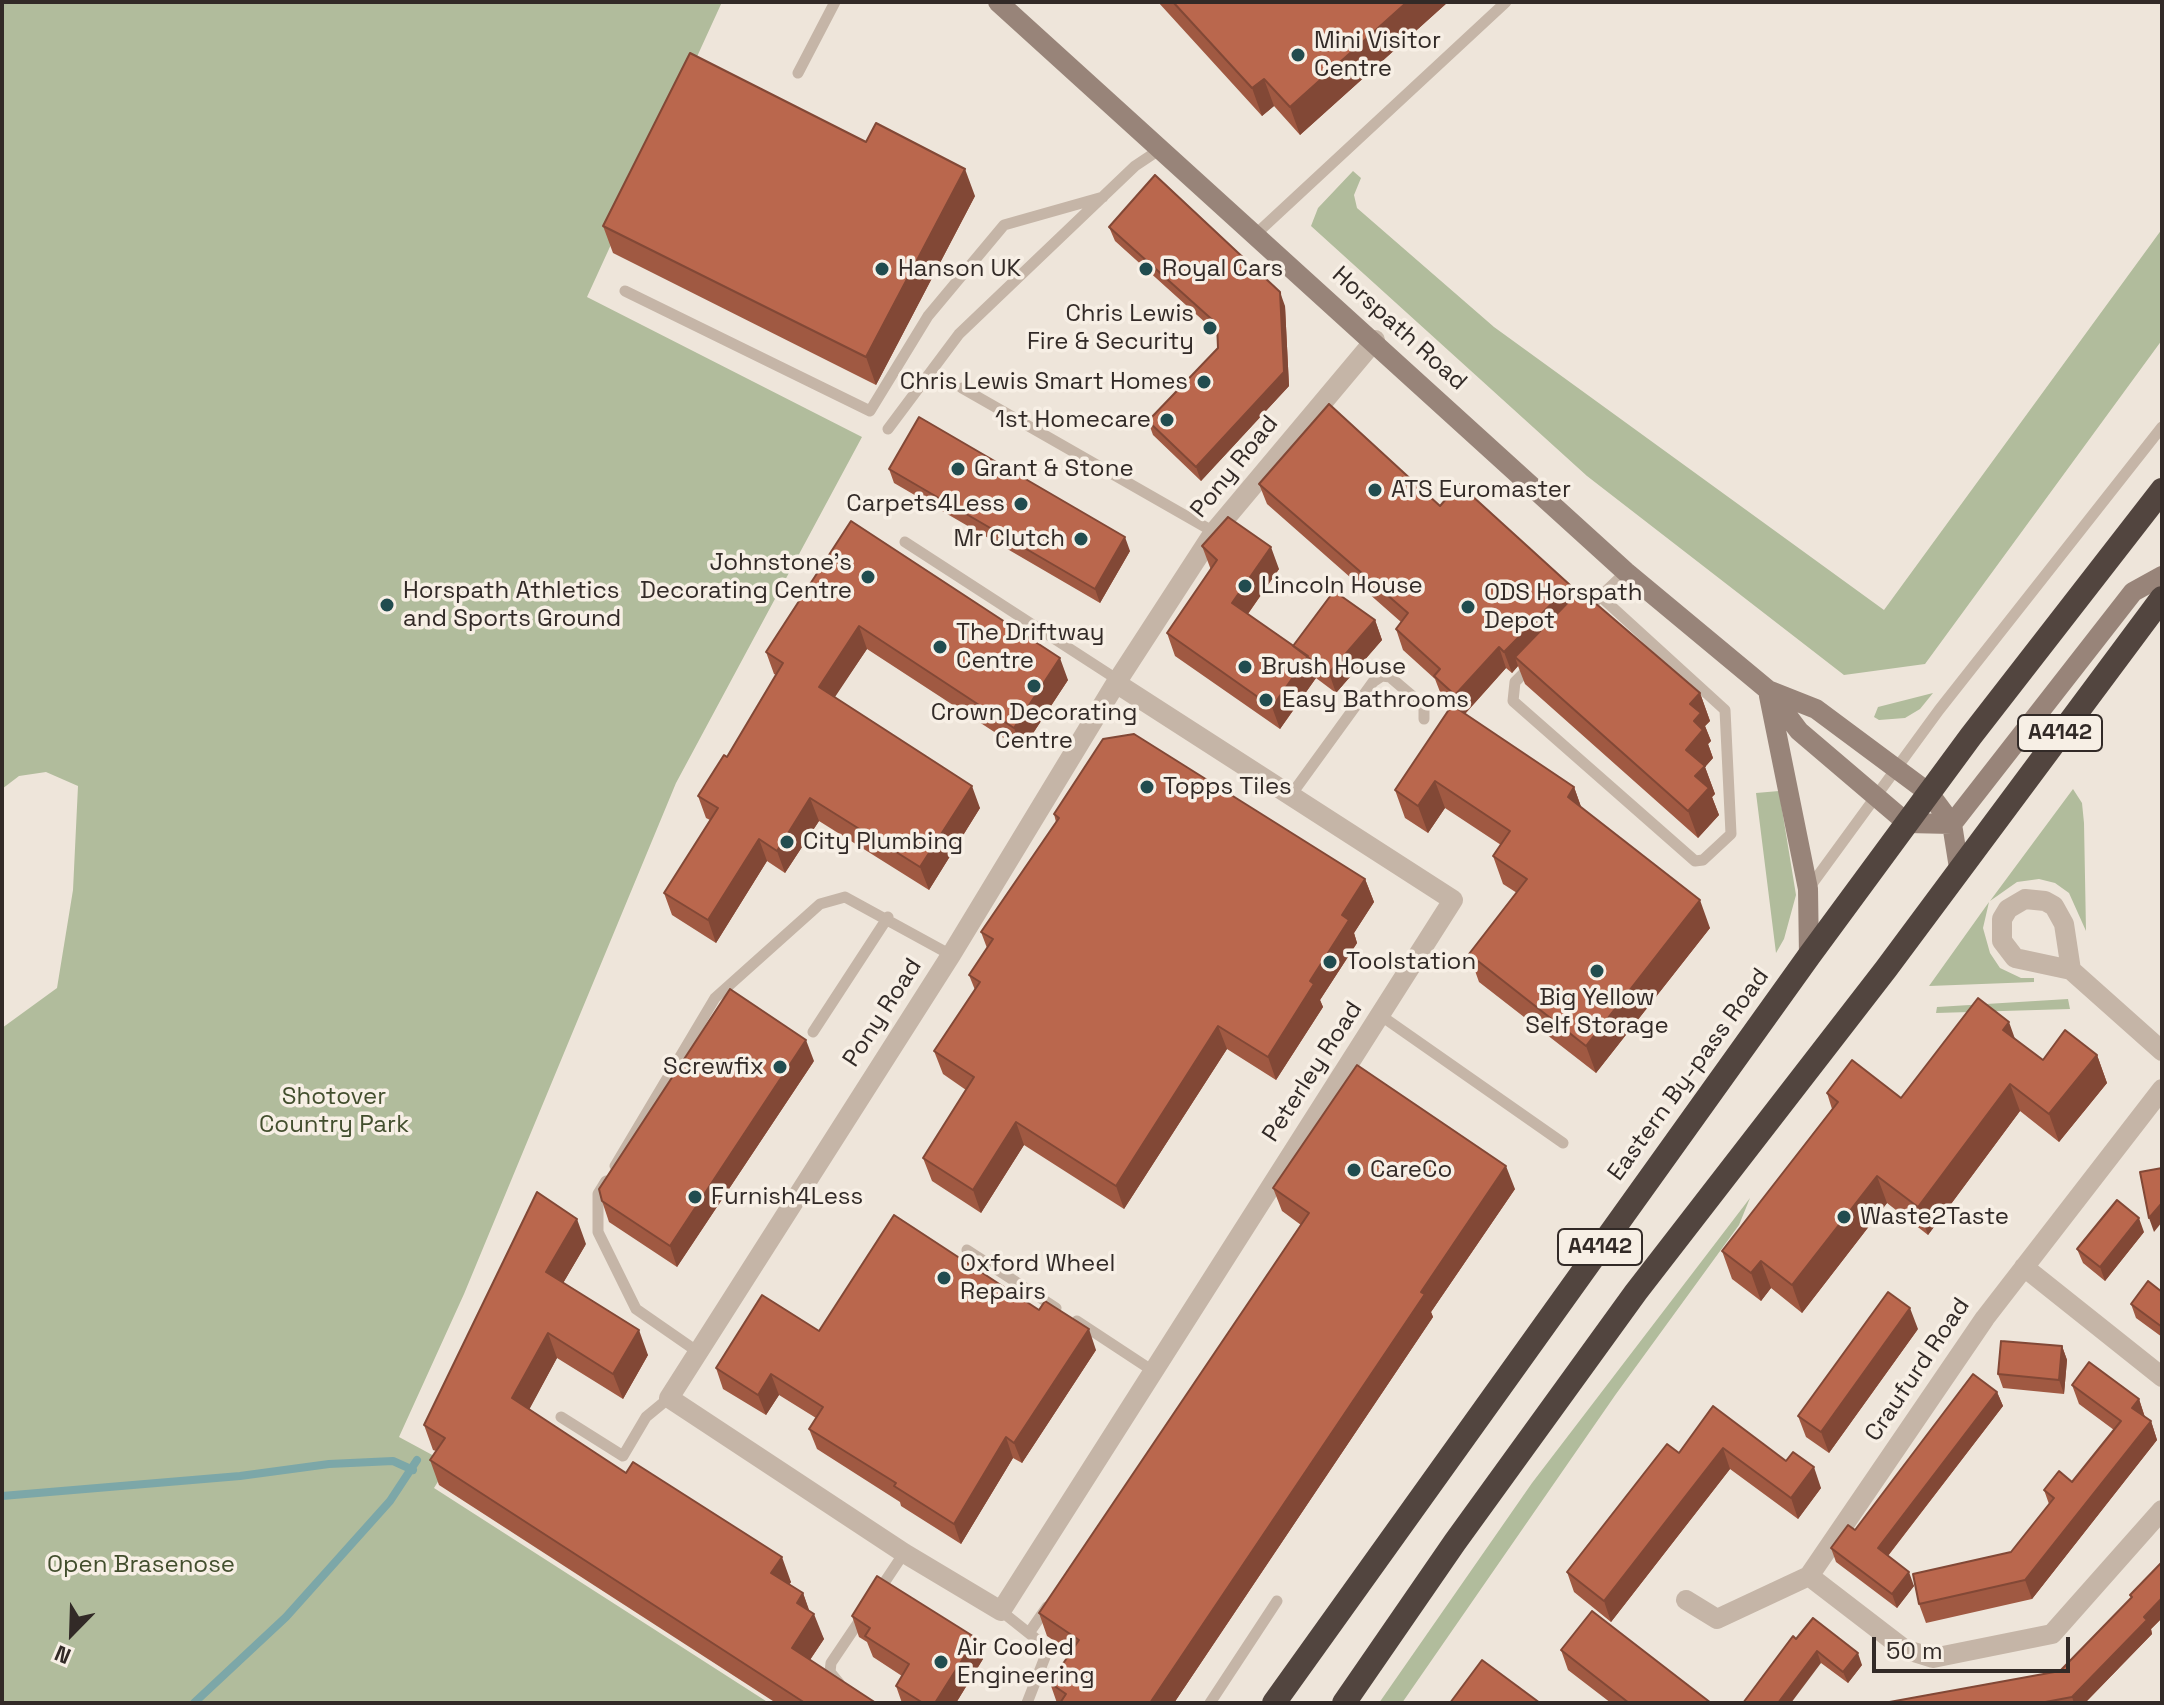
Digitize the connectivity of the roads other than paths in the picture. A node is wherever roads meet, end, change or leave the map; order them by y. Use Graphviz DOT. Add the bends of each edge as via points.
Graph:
graph roads {
  1 [pos="835,2"];
  2 [pos="998,2"];
  3 [pos="1506,2"];
  4 [pos="798,73"];
  5 [pos="1162,148"];
  6 [pos="1103,197"];
  7 [pos="1256,234"];
  8 [pos="625,291"];
  9 [pos="1375,340"];
  10 [pos="962,388"];
  11 [pos="2162,427"];
  12 [pos="888,429"];
  13 [pos="2162,490"];
  14 [pos="1214,532"];
  15 [pos="905,542"];
  16 [pos="1626,572"];
  17 [pos="2162,576"];
  18 [pos="1600,596"];
  19 [pos="2162,598"];
  20 [pos="1579,618"];
  21 [pos="1536,661"];
  22 [pos="1117,682"];
  23 [pos="1768,690"];
  24 [pos="1424,719"];
  25 [pos="1897,768"];
  26 [pos="1929,793"];
  27 [pos="1291,795"];
  28 [pos="1876,797"];
  29 [pos="1907,823"];
  30 [pos="1952,824"];
  31 [pos="1959,868"];
  32 [pos="1808,889"];
  33 [pos="888,917"];
  34 [pos="951,955"];
  35 [pos="1809,956"];
  36 [pos="2071,970"];
  37 [pos="1380,1015"];
  38 [pos="813,1032"];
  39 [pos="2162,1051"];
  40 [pos="2162,1089"];
  41 [pos="1563,1143"];
  42 [pos="967,1250"];
  43 [pos="2024,1267"];
  44 [pos="698,1352"];
  45 [pos="1153,1371"];
  46 [pos="2162,1377"];
  47 [pos="669,1398"];
  48 [pos="561,1417"];
  49 [pos="2162,1510"];
  50 [pos="904,1553"];
  51 [pos="1809,1576"];
  52 [pos="1054,1595"];
  53 [pos="1686,1600"];
  54 [pos="1277,1601"];
  55 [pos="1001,1611"];
  56 [pos="1029,1633"];
  57 [pos="846,1688"];
  58 [pos="1027,1703"];
  59 [pos="1210,1703"];
  60 [pos="1274,1703"];
  61 [pos="1344,1703"];
  1 -- 4 [label="lane"];
  2 -- 5 [label="street, Horspath Road"];
  3 -- 7 [label="lane"];
  5 -- 6 [label="lane"];
  5 -- 7 [label="street, Horspath Road"];
  6 -- 8 [label="lane" via="1004,225 928,316 870,411"];
  6 -- 12 [label="lane" via="959,334"];
  7 -- 9 [label="street, Horspath Road"];
  9 -- 14 [label="street, Pony Road"];
  9 -- 16 [label="street, Horspath Road"];
  10 -- 14 [label="lane"];
  11 -- 25 [label="lane"];
  13 -- 26 [label="highway, Eastern By-pass Road / A4142"];
  14 -- 22 [label="street, Pony Road"];
  15 -- 22 [label="lane"];
  16 -- 18 [label="lane"];
  16 -- 23 [label="street, Horspath Road"];
  17 -- 30 [label="street" via="2133,592"];
  18 -- 20 [label="lane"];
  18 -- 21 [label="lane" via="1725,710 1731,834 1695,861 1513,701 1515,682"];
  19 -- 31 [label="highway, A4142"];
  22 -- 27 [label="street, Peterley Road"];
  22 -- 34 [label="street, Pony Road"];
  23 -- 25 [label="street, Horspath Road" via="1816,709"];
  23 -- 28 [label="street, Horspath Road" via="1799,731"];
  23 -- 32 [label="street"];
  24 -- 27 [label="lane" via="1424,706 1382,676"];
  25 -- 26 [label="street, Horspath Road"];
  25 -- 28 [label="lane"];
  26 -- 29 [label="highway, Eastern By-pass Road / A4142"];
  26 -- 30 [label="street, Horspath Road"];
  27 -- 37 [label="street, Peterley Road" via="1453,900"];
  28 -- 29 [label="street, Horspath Road"];
  28 -- 32 [label="lane"];
  29 -- 30 [label="street"];
  29 -- 35 [label="highway, Eastern By-pass Road / A4142"];
  30 -- 31 [label="street, Horspath Road"];
  31 -- 61 [label="highway, A4142" via="1636,1292"];
  32 -- 35 [label="street"];
  33 -- 34 [label="lane"];
  33 -- 38 [label="lane"];
  33 -- 44 [label="lane" via="845,897 820,904 715,998 598,1194 598,1232 636,1309"];
  34 -- 44 [label="street, Pony Road"];
  35 -- 60 [label="highway, Eastern By-pass Road / A4142"];
  36 -- 39 [label="street"];
  37 -- 41 [label="lane"];
  37 -- 45 [label="street, Peterley Road"];
  40 -- 43 [label="street, Craufurd Road"];
  42 -- 45 [label="lane"];
  43 -- 46 [label="street"];
  43 -- 51 [label="street, Craufurd Road"];
  44 -- 47 [label="street, Pony Road"];
  45 -- 55 [label="street, Peterley Road"];
  47 -- 48 [label="lane" via="646,1417 623,1456"];
  47 -- 50 [label="street"];
  49 -- 51 [label="street" via="2052,1634 1933,1658 1904,1649"];
  50 -- 55 [label="street"];
  50 -- 57 [label="lane" via="831,1663 830,1672"];
  51 -- 53 [label="street" via="1717,1619"];
  52 -- 56 [label="lane"];
  54 -- 59 [label="lane"];
  55 -- 56 [label="lane"];
  56 -- 58 [label="lane" via="1047,1652"];
}
